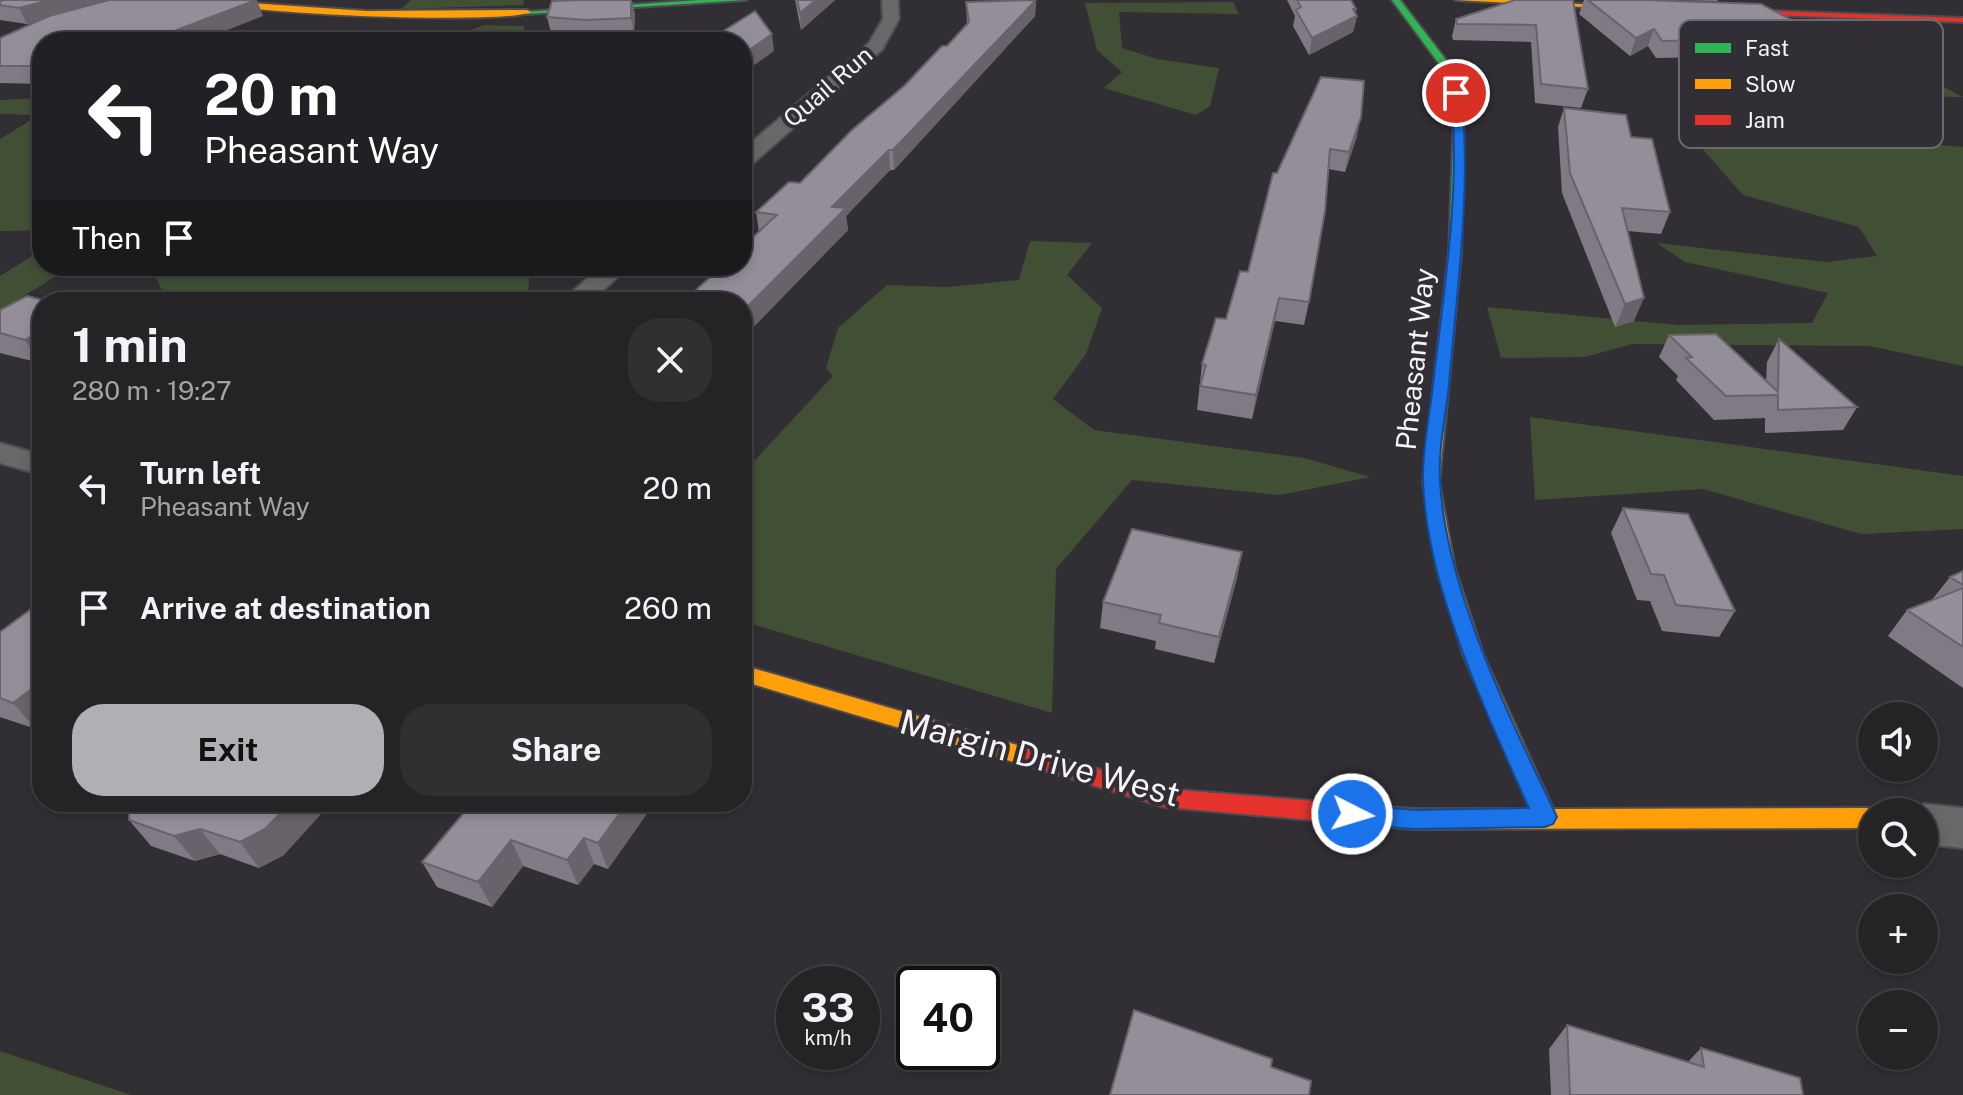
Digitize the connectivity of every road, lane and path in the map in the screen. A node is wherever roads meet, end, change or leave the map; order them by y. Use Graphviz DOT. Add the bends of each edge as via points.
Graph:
graph roads {
  1 [pos="208,0"];
  2 [pos="742,0"];
  3 [pos="890,0"];
  4 [pos="1396,0"];
  5 [pos="1459,0"];
  6 [pos="1662,8"];
  7 [pos="1694,10"];
  8 [pos="1963,20"];
  9 [pos="752,152"];
  10 [pos="605,276"];
  11 [pos="586,292"];
  12 [pos="0,453"];
  13 [pos="32,462"];
  14 [pos="752,676"];
  15 [pos="1545,817"];
  16 [pos="1858,818"];
  17 [pos="1938,825"];
  18 [pos="1963,828"];
  1 -- 2 [label="street" via="297,12 404,15"];
  3 -- 9 [label="street, Quail Run" via="891,19 876,46"];
  4 -- 15 [label="street, Pheasant Way" via="1451,73 1459,118 1455,253 1431,479 1440,539 1486,688"];
  5 -- 6 [label="street"];
  7 -- 8 [label="street"];
  10 -- 11 [label="street"];
  12 -- 13 [label="street"];
  14 -- 15 [label="street, Margin Drive West" via="1165,798 1414,819"];
  15 -- 16 [label="street, Margin Drive West"];
  17 -- 18 [label="street"];
}
